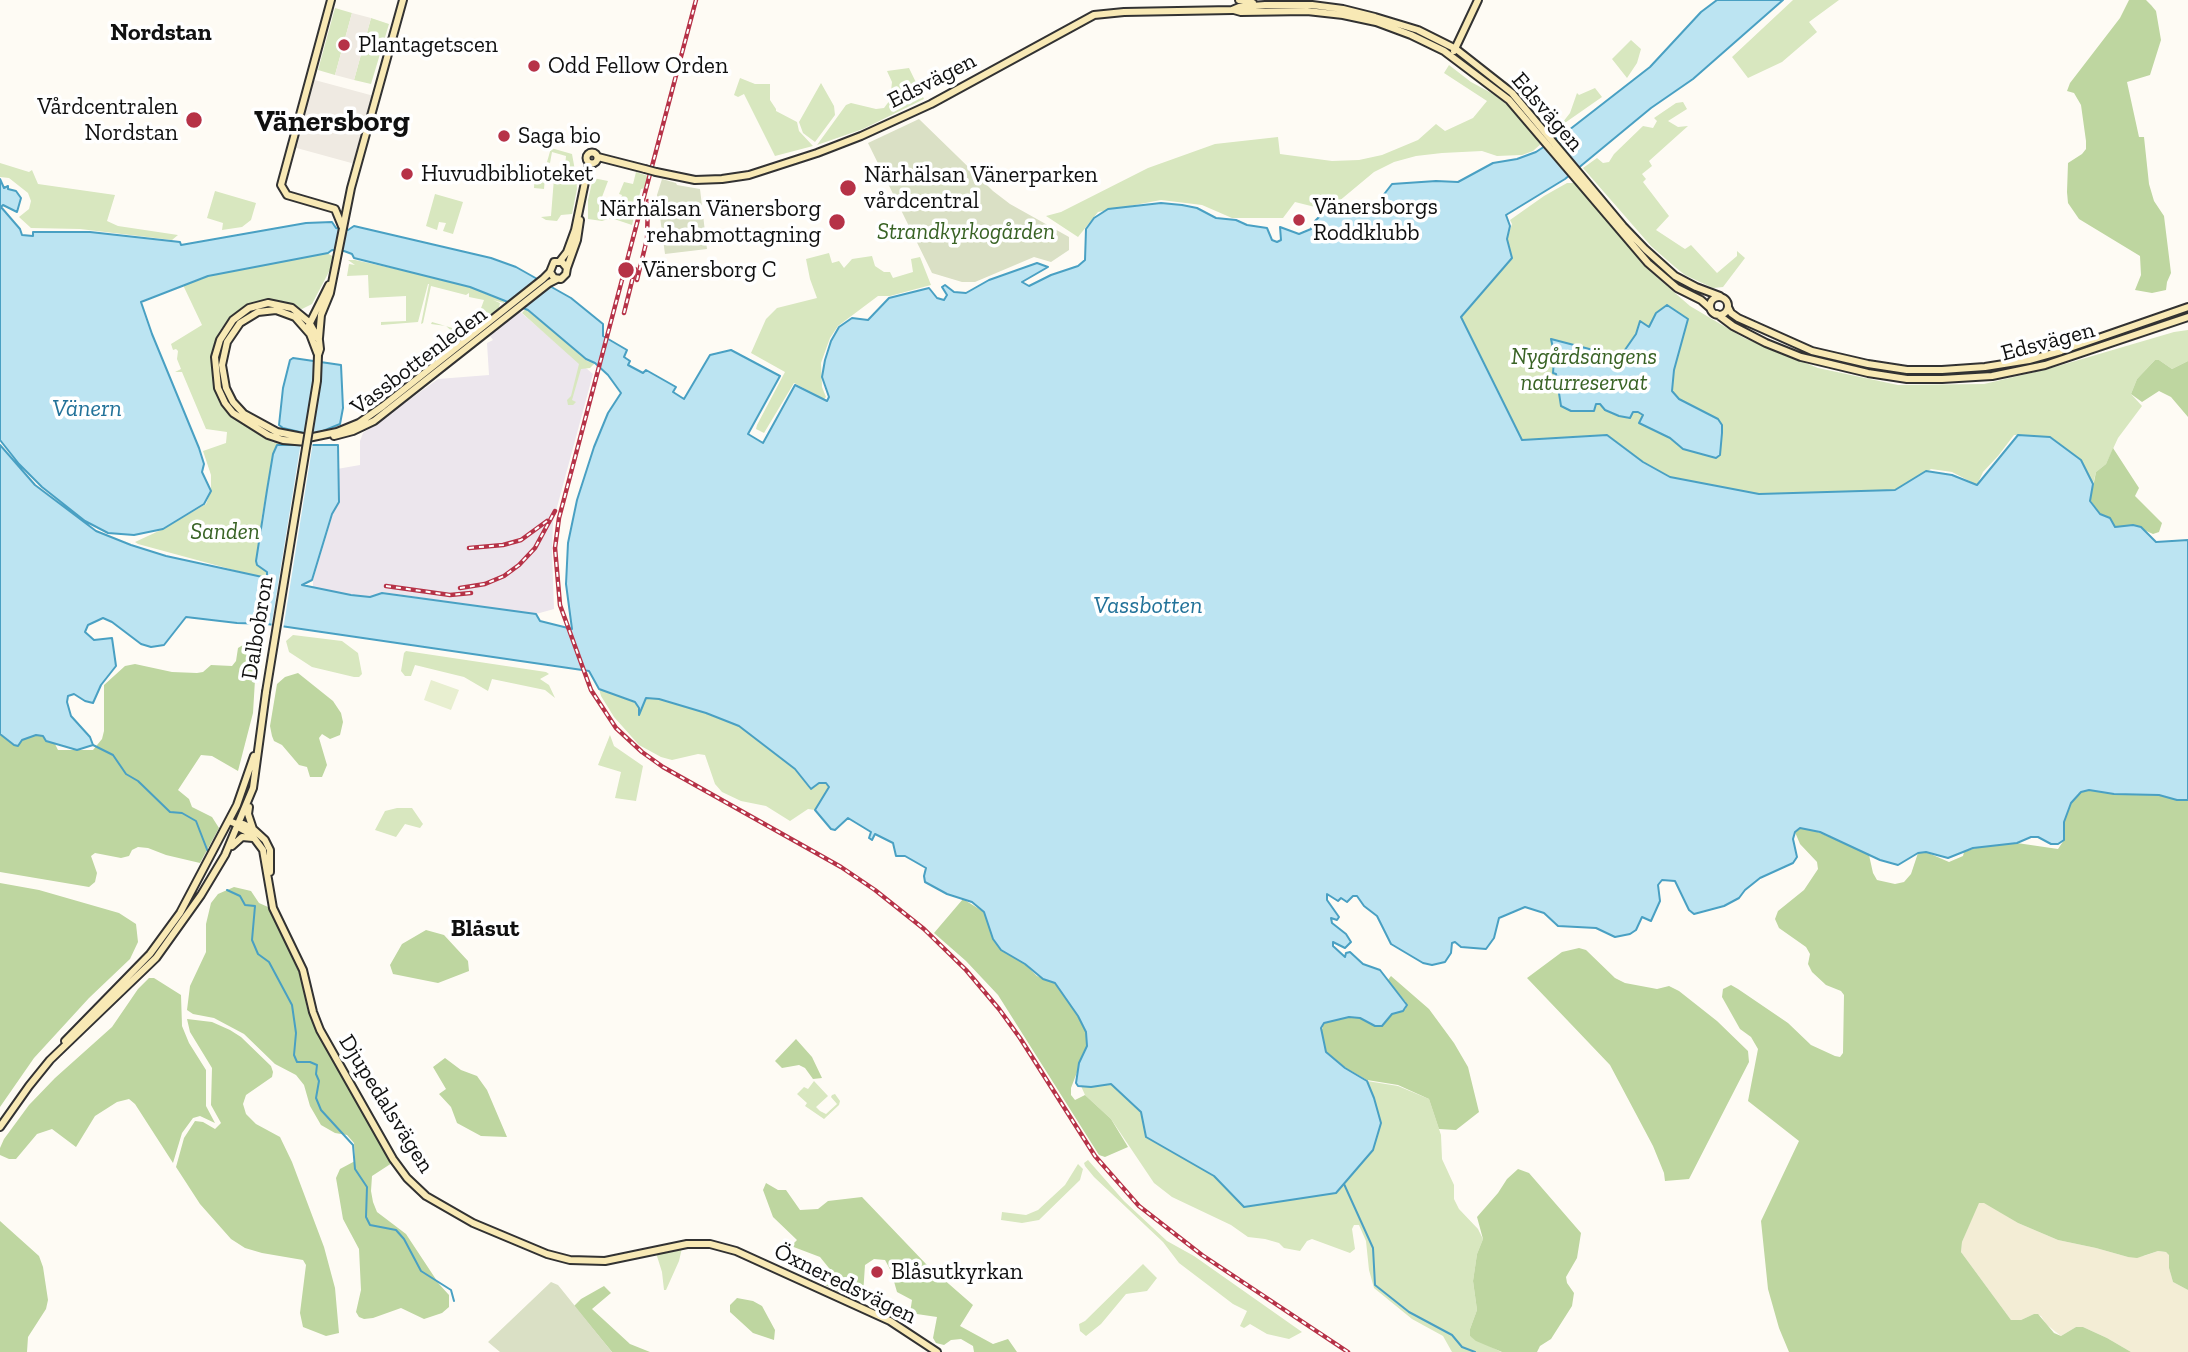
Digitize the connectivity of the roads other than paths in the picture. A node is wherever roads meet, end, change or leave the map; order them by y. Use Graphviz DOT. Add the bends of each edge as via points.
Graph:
graph roads {
  1 [pos="331,0"];
  2 [pos="403,0"];
  3 [pos="1239,0"];
  4 [pos="1478,0"];
  5 [pos="1265,5"];
  6 [pos="1232,10"];
  7 [pos="1456,49"];
  8 [pos="1452,56"];
  9 [pos="1540,132"];
  10 [pos="1580,180"];
  11 [pos="349,199"];
  12 [pos="581,206"];
  13 [pos="335,209"];
  14 [pos="342,228"];
  15 [pos="560,261"];
  16 [pos="567,268"];
  17 [pos="550,272"];
  18 [pos="557,279"];
  19 [pos="332,280"];
  20 [pos="546,281"];
  21 [pos="1720,296"];
  22 [pos="321,301"];
  23 [pos="517,305"];
  24 [pos="1728,307"];
  25 [pos="2188,307"];
  26 [pos="1710,308"];
  27 [pos="297,312"];
  28 [pos="1717,314"];
  29 [pos="321,315"];
  30 [pos="2188,317"];
  31 [pos="305,322"];
  32 [pos="318,340"];
  33 [pos="318,355"];
  34 [pos="258,737"];
  35 [pos="250,798"];
  36 [pos="229,821"];
  37 [pos="239,825"];
  38 [pos="253,829"];
  39 [pos="257,839"];
  40 [pos="225,855"];
  41 [pos="268,877"];
  42 [pos="50,1060"];
  43 [pos="0,1127"];
  44 [pos="736,1251"];
  45 [pos="937,1352"];
  1 -- 13 [label="main road" via="281,177 282,188 292,196"];
  2 -- 11 [label="main road"];
  3 -- 5 [label="main road"];
  4 -- 7 [label="main road"];
  5 -- 6 [label="main road, Edsvägen"];
  5 -- 7 [label="main road, Edsvägen" via="1343,9 1418,30"];
  6 -- 8 [label="main road, Edsvägen" via="1343,15 1411,35"];
  6 -- 12 [label="main road, Edsvägen, bridge" via="1094,15 939,100 861,136 749,175 695,180 598,157 589,163"];
  7 -- 8 [label="main road"];
  7 -- 9 [label="main road, Edsvägen" via="1511,93"];
  8 -- 9 [label="main road, Edsvägen" via="1509,100"];
  9 -- 10 [label="main road, Edsvägen"];
  10 -- 21 [label="main road, Edsvägen" via="1662,265 1685,282"];
  10 -- 26 [label="main road, Edsvägen" via="1648,262 1677,288"];
  11 -- 13 [label="main road"];
  11 -- 14 [label="main road"];
  12 -- 15 [label="main road"];
  12 -- 16 [label="main road" via="580,228"];
  13 -- 14 [label="main road"];
  14 -- 19 [label="main road"];
  15 -- 16 [label="main road"];
  15 -- 17 [label="main road" via="552,263"];
  16 -- 18 [label="main road" via="565,276"];
  17 -- 18 [label="main road"];
  17 -- 20 [label="main road, Vassbottenleden"];
  18 -- 20 [label="main road, Vassbottenleden"];
  19 -- 22 [label="main road"];
  19 -- 29 [label="main road, Dalbobron"];
  20 -- 23 [label="main road, Vassbottenleden"];
  21 -- 24 [label="main road, Edsvägen"];
  21 -- 26 [label="main road" via="1711,301"];
  22 -- 27 [label="main road"];
  22 -- 31 [label="main road"];
  23 -- 27 [label="main road, Vassbottenleden" via="374,421 308,442 283,440 243,421 222,398 215,371 220,340 240,313 268,303"];
  23 -- 31 [label="main road, Vassbottenleden" via="371,415 316,438 293,436 249,419 229,396 223,373 227,342 246,318 276,310"];
  24 -- 25 [label="main road, Edsvägen" via="1738,318 1812,351 1907,370 1942,370 2042,356"];
  24 -- 28 [label="main road"];
  26 -- 28 [label="main road, Edsvägen"];
  27 -- 31 [label="main road, Vassbottenleden"];
  28 -- 30 [label="main road, Edsvägen" via="1766,344 1801,357 1907,379 1992,376 2045,365"];
  29 -- 31 [label="main road"];
  29 -- 32 [label="main road, Dalbobron"];
  31 -- 32 [label="main road"];
  31 -- 33 [label="main road"];
  32 -- 33 [label="main road, Dalbobron"];
  33 -- 34 [label="main road, Dalbobron, bridge"];
  34 -- 35 [label="main road, Dalbobron"];
  34 -- 36 [label="main road, Dalbobron" via="247,780"];
  35 -- 37 [label="main road, Dalbobron"];
  35 -- 38 [label="main road" via="248,814"];
  36 -- 37 [label="main road"];
  36 -- 42 [label="main road, Dalbobron" via="168,930"];
  37 -- 38 [label="main road"];
  37 -- 39 [label="main road"];
  37 -- 40 [label="main road, Dalbobron"];
  38 -- 41 [label="main road, Djupedalsvägen" via="269,847"];
  39 -- 40 [label="main road" via="242,837"];
  39 -- 41 [label="main road, Djupedalsvägen" via="265,854"];
  40 -- 42 [label="main road, Dalbobron" via="156,958"];
  41 -- 44 [label="main road, Djupedalsvägen" via="273,908 303,970 320,1030 393,1159 421,1192 473,1223 570,1260 605,1261 693,1243"];
  42 -- 43 [label="main road"];
  44 -- 45 [label="main road, Öxneredsvägen" via="890,1321"];
}
